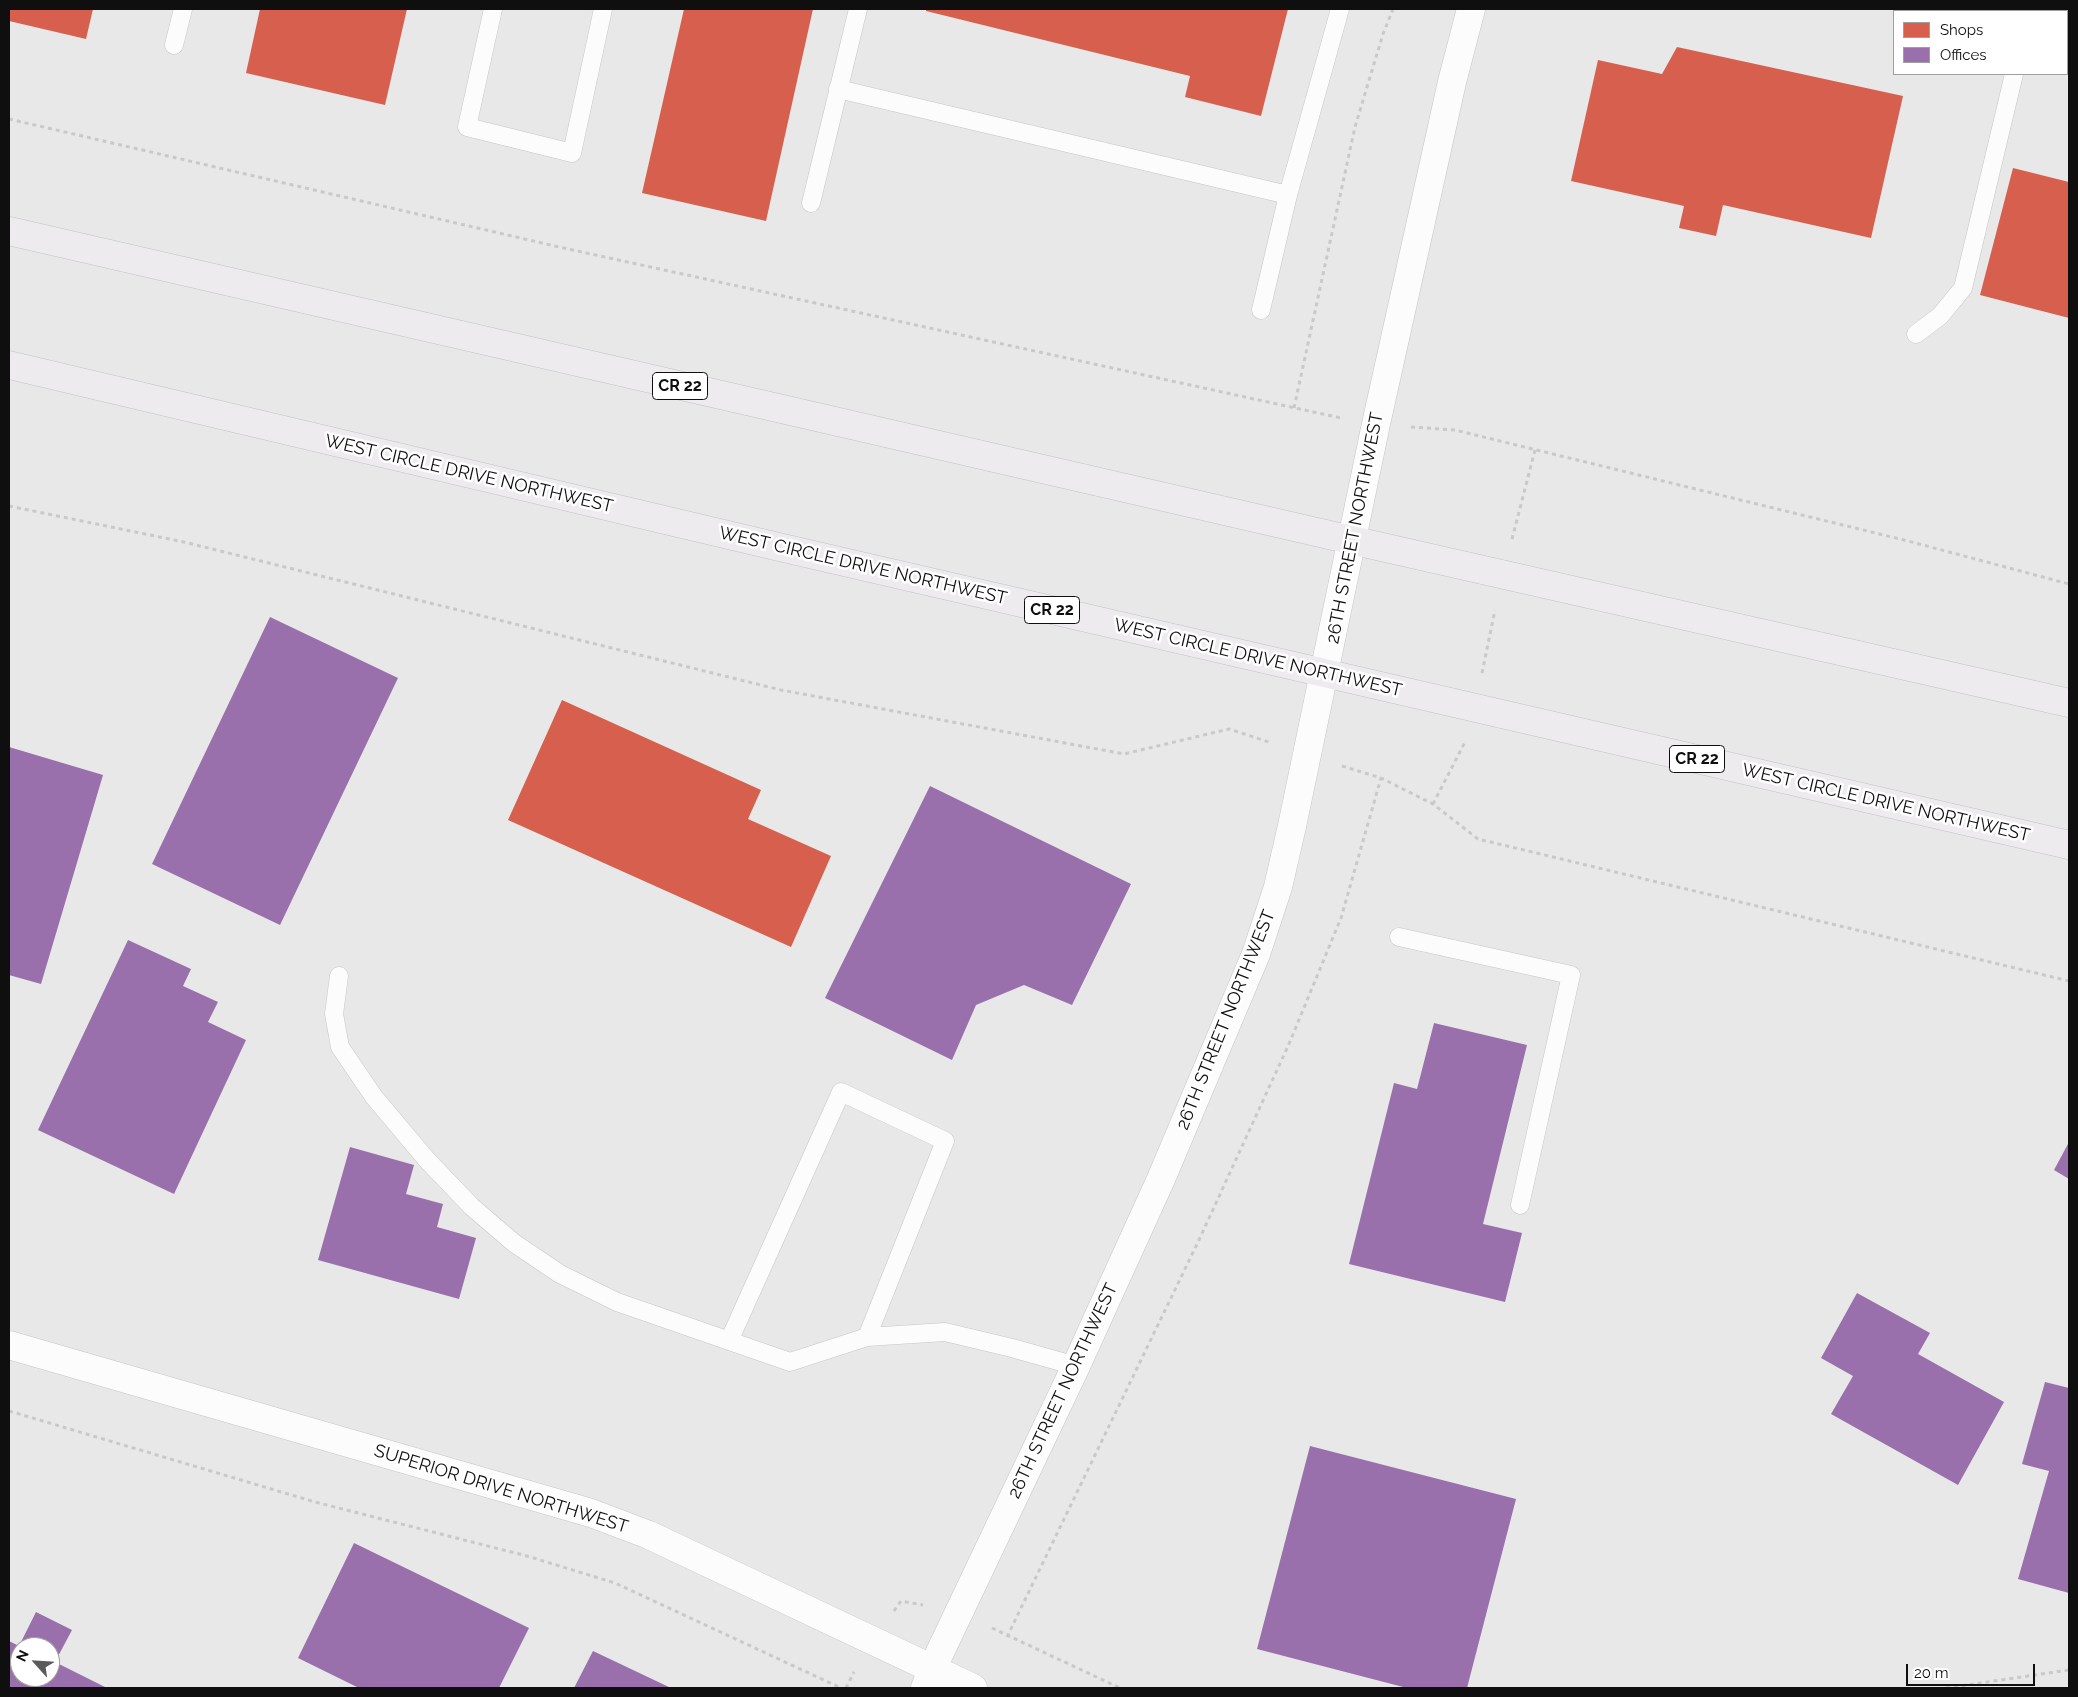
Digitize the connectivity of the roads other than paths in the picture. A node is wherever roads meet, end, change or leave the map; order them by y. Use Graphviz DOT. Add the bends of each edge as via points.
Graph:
graph roads {
  1 [pos="183,9"];
  2 [pos="492,9"];
  3 [pos="603,9"];
  4 [pos="858,9"];
  5 [pos="1340,9"];
  6 [pos="1471,9"];
  7 [pos="174,45"];
  8 [pos="2014,75"];
  9 [pos="838,89"];
  10 [pos="1288,195"];
  11 [pos="811,203"];
  12 [pos="9,232"];
  13 [pos="1261,310"];
  14 [pos="1916,334"];
  15 [pos="9,365"];
  16 [pos="1351,540"];
  17 [pos="1326,673"];
  18 [pos="2069,703"];
  19 [pos="2069,845"];
  20 [pos="1399,937"];
  21 [pos="339,976"];
  22 [pos="1520,1205"];
  23 [pos="867,1337"];
  24 [pos="729,1341"];
  25 [pos="9,1345"];
  26 [pos="1076,1366"];
  27 [pos="928,1678"];
  28 [pos="973,1688"];
  1 -- 7 [label="lane"];
  2 -- 3 [label="lane" via="467,127 572,153"];
  4 -- 9 [label="lane"];
  5 -- 10 [label="lane"];
  6 -- 16 [label="street, 26TH STREET NORTHWEST"];
  8 -- 14 [label="lane" via="1963,288 1940,316"];
  9 -- 10 [label="lane"];
  9 -- 11 [label="lane"];
  10 -- 13 [label="lane"];
  12 -- 16 [label="main road, CR 22"];
  15 -- 17 [label="main road, WEST CIRCLE DRIVE NORTHWEST / CR 22"];
  16 -- 17 [label="street, 26TH STREET NORTHWEST"];
  16 -- 18 [label="main road, CR 22"];
  17 -- 19 [label="main road, WEST CIRCLE DRIVE NORTHWEST / CR 22"];
  17 -- 26 [label="street, 26TH STREET NORTHWEST" via="1278,887 1256,954 1161,1179"];
  20 -- 22 [label="lane" via="1571,975"];
  21 -- 24 [label="lane" via="334,1014 340,1047 374,1097 426,1160 472,1207 560,1274 617,1302"];
  23 -- 24 [label="lane" via="790,1362"];
  23 -- 24 [label="lane" via="945,1141 841,1092"];
  23 -- 26 [label="lane" via="946,1332"];
  25 -- 27 [label="street, SUPERIOR DRIVE NORTHWEST" via="590,1513 649,1534"];
  26 -- 27 [label="street, 26TH STREET NORTHWEST"];
  27 -- 28 [label="street, SUPERIOR DRIVE NORTHWEST"];
}
